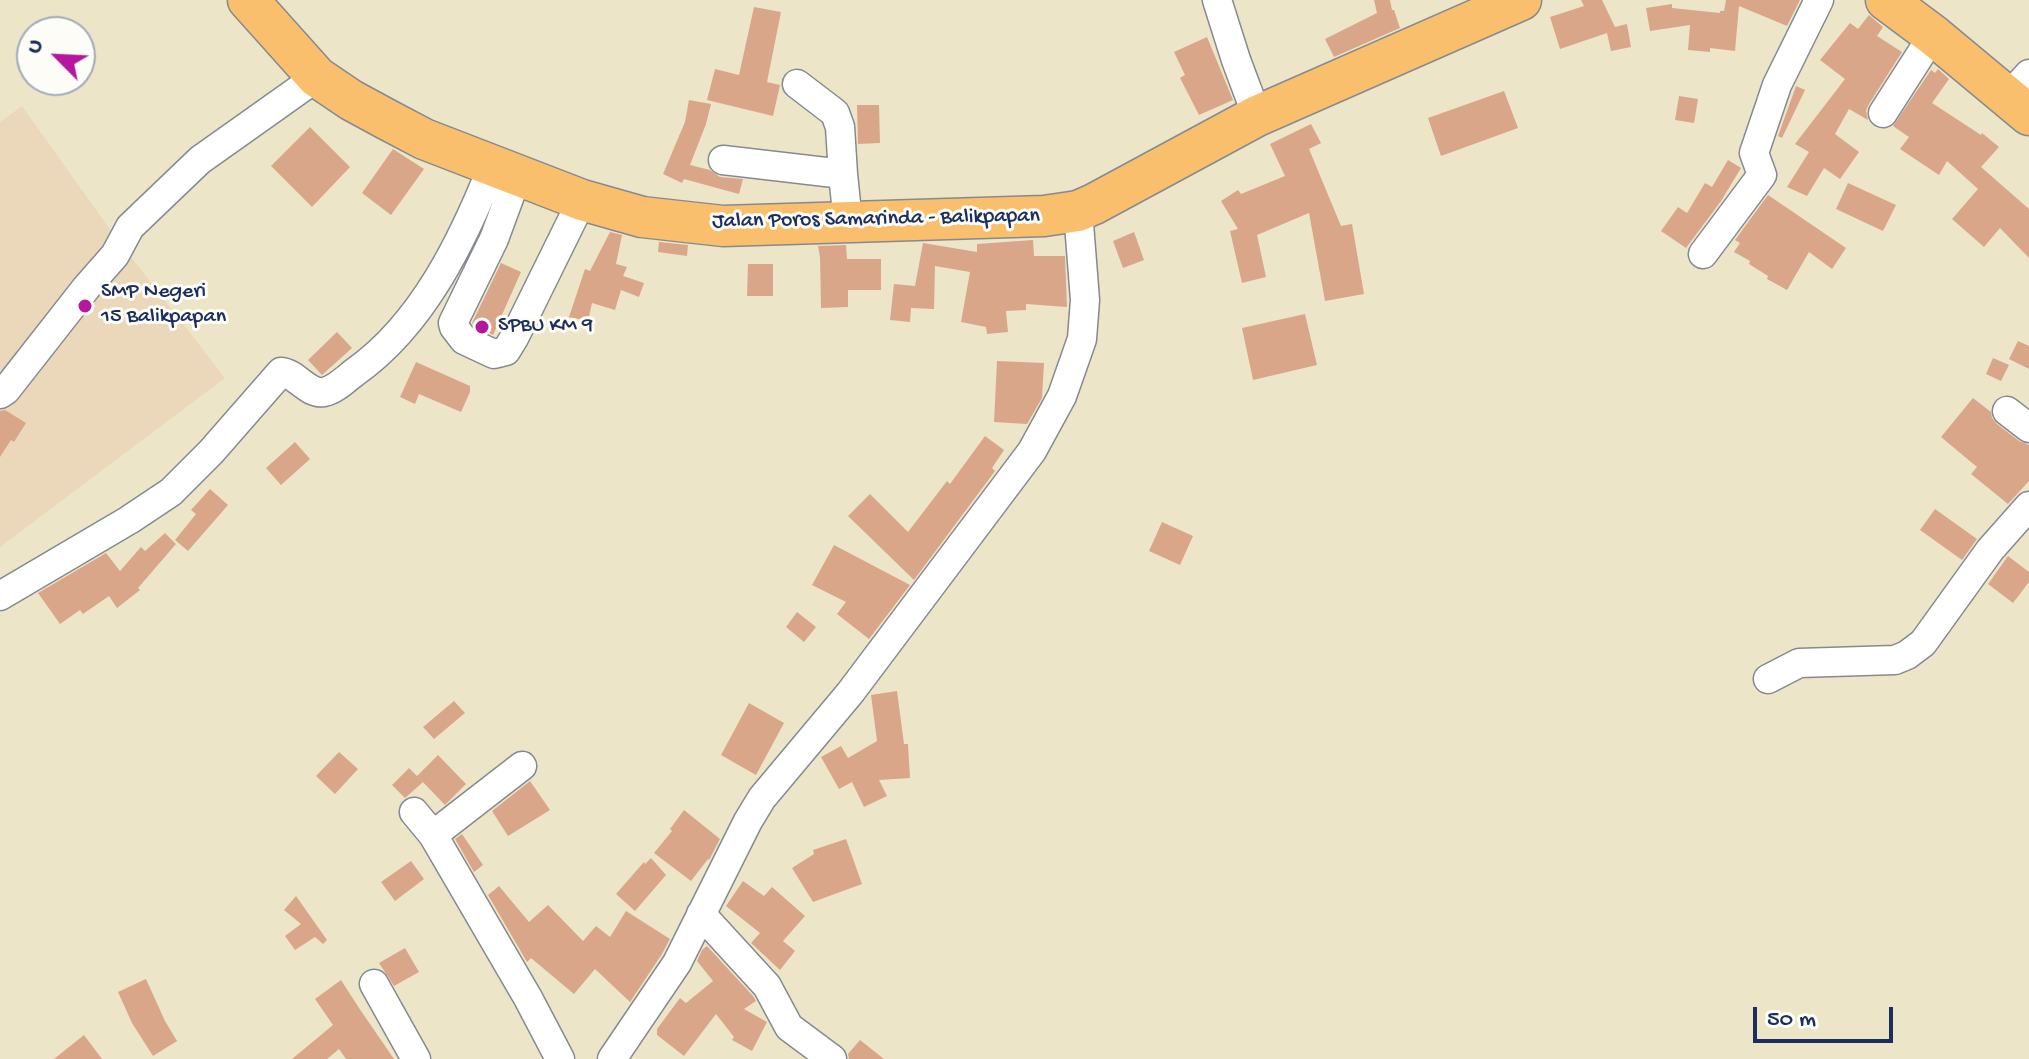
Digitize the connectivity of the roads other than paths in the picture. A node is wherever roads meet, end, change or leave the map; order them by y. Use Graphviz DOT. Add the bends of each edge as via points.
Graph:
graph roads {
  1 [pos="248,0"];
  2 [pos="1217,0"];
  3 [pos="1521,0"];
  4 [pos="1819,0"];
  5 [pos="1886,0"];
  6 [pos="1933,35"];
  7 [pos="317,77"];
  8 [pos="797,84"];
  9 [pos="2022,95"];
  10 [pos="1883,113"];
  11 [pos="1257,116"];
  12 [pos="723,160"];
  13 [pos="506,170"];
  14 [pos="843,174"];
  15 [pos="582,200"];
  16 [pos="1078,211"];
  17 [pos="848,222"];
  18 [pos="1703,254"];
  19 [pos="0,394"];
  20 [pos="2029,506"];
  21 [pos="0,596"];
  22 [pos="1768,679"];
  23 [pos="522,766"];
  24 [pos="414,812"];
  25 [pos="433,835"];
  26 [pos="701,914"];
  27 [pos="374,984"];
  28 [pos="416,1059"];
  29 [pos="560,1059"];
  30 [pos="612,1059"];
  31 [pos="832,1059"];
  1 -- 7 [label="highway, Jalan Poros Samarinda - Balikpapan"];
  2 -- 11 [label="street"];
  3 -- 11 [label="highway, Jalan Poros Samarinda - Balikpapan"];
  4 -- 18 [label="street" via="1777,85 1754,153 1762,175"];
  5 -- 6 [label="highway"];
  6 -- 9 [label="highway"];
  6 -- 10 [label="street"];
  7 -- 13 [label="highway, Jalan Poros Samarinda - Balikpapan" via="424,139"];
  7 -- 19 [label="street" via="200,160 130,227 115,255"];
  8 -- 14 [label="street" via="835,113"];
  11 -- 16 [label="highway, Jalan Poros Samarinda - Balikpapan"];
  12 -- 14 [label="street"];
  13 -- 15 [label="highway, Jalan Poros Samarinda - Balikpapan"];
  13 -- 15 [label="street" via="494,239 453,323 464,340 494,354 506,351 514,338"];
  13 -- 21 [label="street" via="433,288 372,360 325,392 281,372 171,492"];
  14 -- 17 [label="street"];
  15 -- 17 [label="highway, Jalan Poros Samarinda - Balikpapan" via="642,217 723,226"];
  16 -- 17 [label="highway, Jalan Poros Samarinda - Balikpapan"];
  16 -- 26 [label="street" via="1085,300 1082,339 1062,396 1032,451 915,610 762,798"];
  20 -- 22 [label="street" via="1923,643 1907,655 1895,660 1799,663"];
  23 -- 25 [label="street"];
  24 -- 25 [label="street"];
  25 -- 29 [label="street"];
  26 -- 30 [label="street" via="677,963"];
  26 -- 31 [label="street" via="767,986 789,1027"];
  27 -- 28 [label="street"];
}
